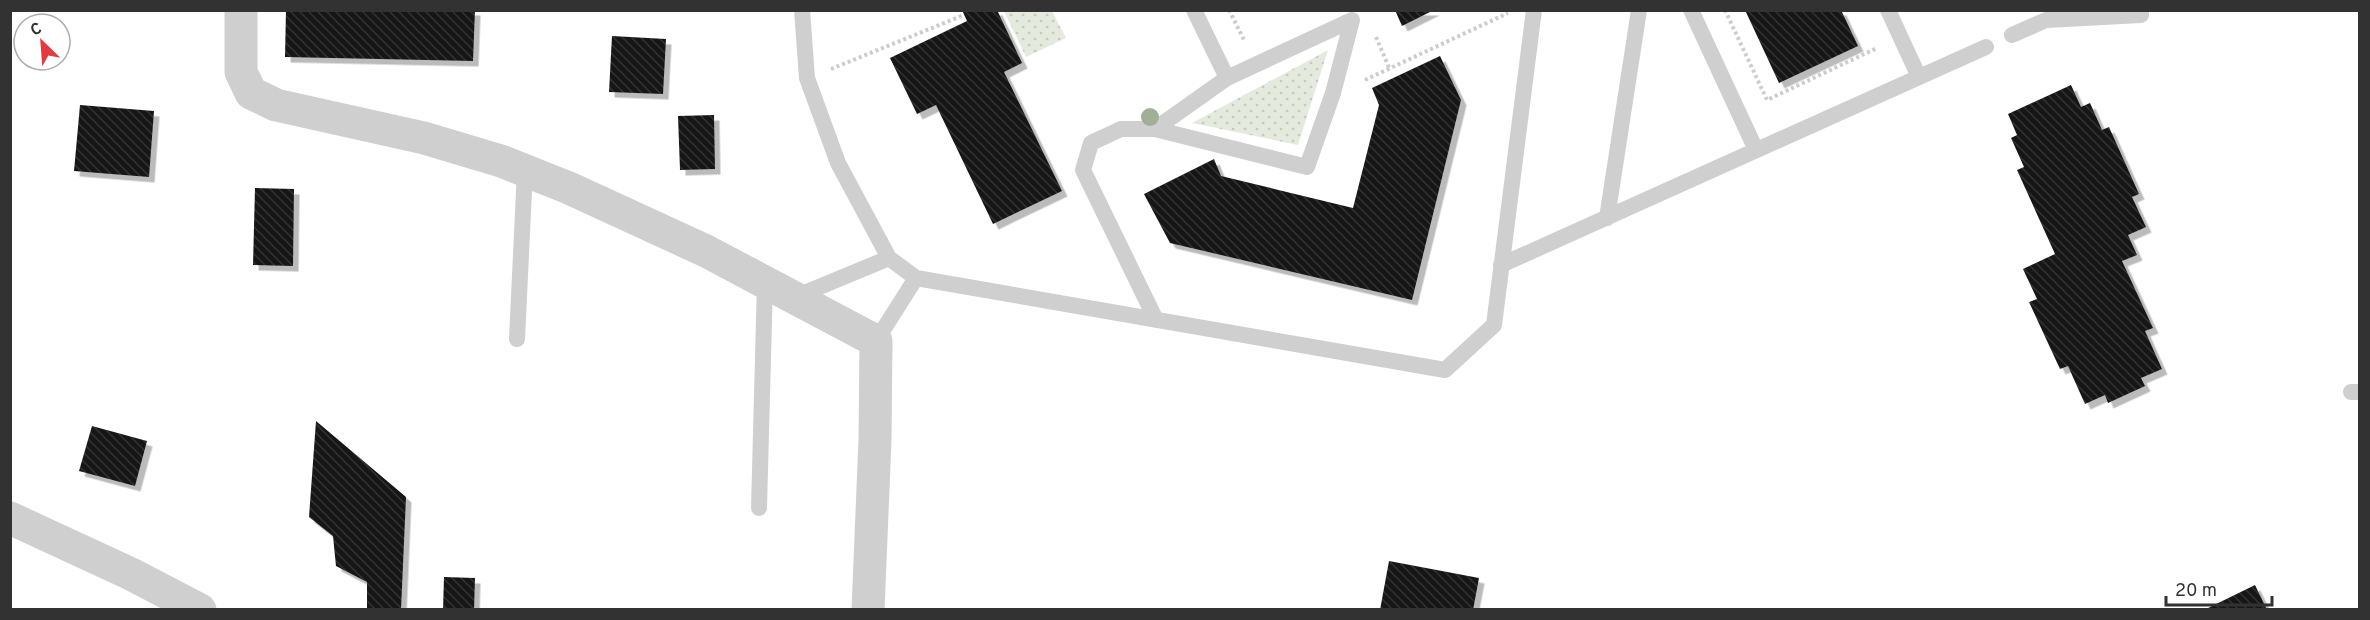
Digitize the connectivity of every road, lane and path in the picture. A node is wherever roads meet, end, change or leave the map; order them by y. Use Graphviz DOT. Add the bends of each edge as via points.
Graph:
graph roads {
  1 [pos="241,10"];
  2 [pos="802,10"];
  3 [pos="1194,10"];
  4 [pos="1514,10"];
  5 [pos="1534,10"];
  6 [pos="1639,10"];
  7 [pos="1691,10"];
  8 [pos="1725,10"];
  9 [pos="1888,10"];
  10 [pos="2141,10"];
  11 [pos="2058,14"];
  12 [pos="964,15"];
  13 [pos="1373,30"];
  14 [pos="2012,35"];
  15 [pos="1881,46"];
  16 [pos="1986,47"];
  17 [pos="1919,77"];
  18 [pos="807,78"];
  19 [pos="1227,78"];
  20 [pos="1155,129"];
  21 [pos="1756,150"];
  22 [pos="525,170"];
  23 [pos="1607,218"];
  24 [pos="889,258"];
  25 [pos="1501,265"];
  26 [pos="916,278"];
  27 [pos="765,282"];
  28 [pos="795,297"];
  29 [pos="1156,320"];
  30 [pos="517,339"];
  31 [pos="876,341"];
  32 [pos="759,508"];
  33 [pos="10,518"];
  34 [pos="200,609"];
  35 [pos="868,609"];
  1 -- 22 [label="street" via="241,72 251,93 276,105 424,138"];
  2 -- 18 [label="lane"];
  3 -- 19 [label="lane"];
  4 -- 13 [label="path" via="1390,70"];
  5 -- 25 [label="lane"];
  6 -- 23 [label="lane"];
  7 -- 21 [label="lane"];
  8 -- 15 [label="path" via="1767,100"];
  9 -- 17 [label="lane"];
  10 -- 11 [label="lane" via="2141,15"];
  11 -- 14 [label="lane"];
  12 -- 18 [label="path"];
  16 -- 17 [label="lane"];
  17 -- 21 [label="lane"];
  18 -- 24 [label="lane" via="838,163"];
  19 -- 20 [label="lane"];
  19 -- 20 [label="lane" via="1352,20 1333,93 1307,167"];
  20 -- 29 [label="lane" via="1121,129 1091,143 1083,170"];
  21 -- 23 [label="lane"];
  22 -- 27 [label="street" via="706,251"];
  22 -- 30 [label="lane"];
  23 -- 25 [label="lane"];
  24 -- 26 [label="lane"];
  24 -- 28 [label="lane"];
  25 -- 29 [label="lane" via="1494,325 1445,370"];
  26 -- 29 [label="lane"];
  26 -- 31 [label="lane"];
  27 -- 28 [label="street"];
  27 -- 32 [label="lane"];
  28 -- 31 [label="street"];
  31 -- 35 [label="street"];
  33 -- 34 [label="street"];
}
